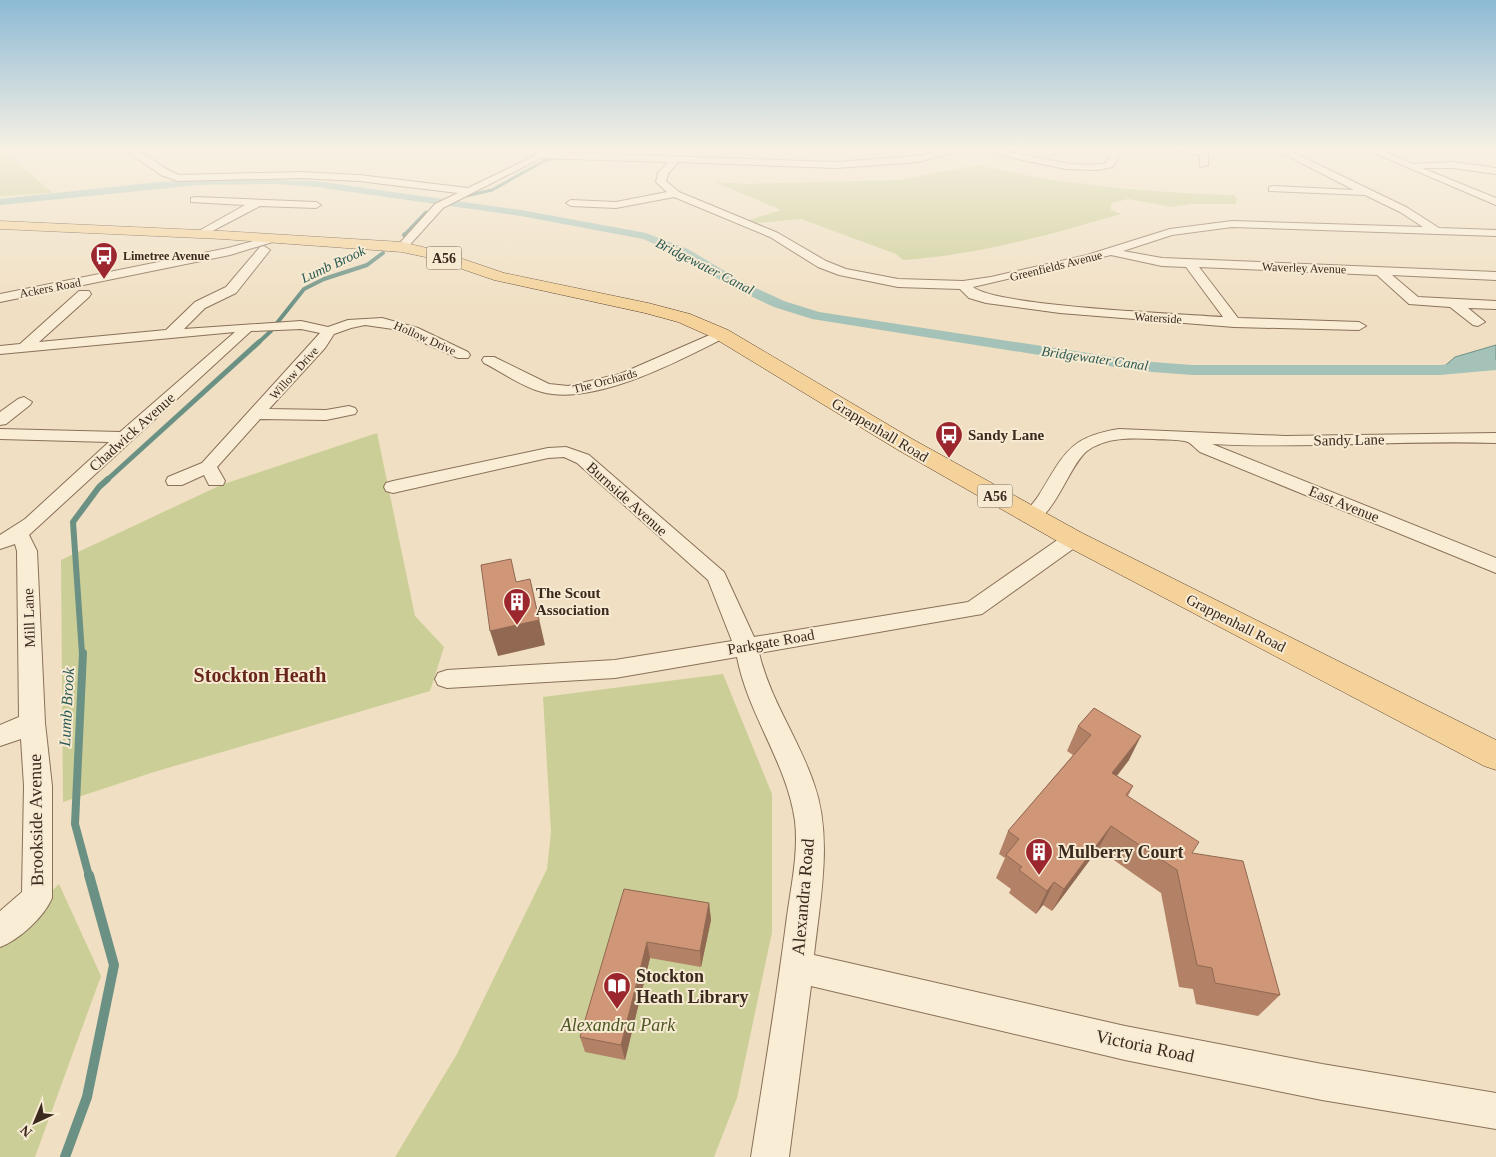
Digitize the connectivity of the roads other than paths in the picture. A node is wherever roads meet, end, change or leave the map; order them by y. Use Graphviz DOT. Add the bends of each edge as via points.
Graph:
graph roads {
  1 [pos="257,203"];
  2 [pos="447,203"];
  3 [pos="571,203"];
  4 [pos="627,203"];
  5 [pos="697,203"];
  6 [pos="1389,203"];
  7 [pos="316,205"];
  8 [pos="0,225"];
  9 [pos="1435,230"];
  10 [pos="1496,233"];
  11 [pos="201,234"];
  12 [pos="270,244"];
  13 [pos="402,247"];
  14 [pos="1113,252"];
  15 [pos="1190,263"];
  16 [pos="1381,272"];
  17 [pos="1496,276"];
  18 [pos="963,285"];
  19 [pos="84,294"];
  20 [pos="0,298"];
  21 [pos="1454,303"];
  22 [pos="1496,305"];
  23 [pos="1478,322"];
  24 [pos="1234,323"];
  25 [pos="1359,326"];
  26 [pos="246,327"];
  27 [pos="329,331"];
  28 [pos="171,333"];
  29 [pos="720,334"];
  30 [pos="25,347"];
  31 [pos="0,350"];
  32 [pos="463,355"];
  33 [pos="488,360"];
  34 [pos="24,402"];
  35 [pos="349,412"];
  36 [pos="256,414"];
  37 [pos="0,420"];
  38 [pos="0,434"];
  39 [pos="124,437"];
  40 [pos="1194,438"];
  41 [pos="1496,438"];
  42 [pos="175,481"];
  43 [pos="393,490"];
  44 [pos="1032,517"];
  45 [pos="8,539"];
  46 [pos="1073,539"];
  47 [pos="1496,566"];
  48 [pos="746,646"];
  49 [pos="447,680"];
  50 [pos="32,723"];
  51 [pos="0,736"];
  52 [pos="1496,756"];
  53 [pos="0,932"];
  54 [pos="797,967"];
  55 [pos="1496,1111"];
  56 [pos="770,1157"];
  1 -- 7 [label="street"];
  1 -- 11 [label="street"];
  2 -- 13 [label="street" via="436,209"];
  3 -- 4 [label="street"];
  5 -- 18 [label="street, Greenfields Avenue" via="767,232 822,264 843,272 898,283"];
  6 -- 9 [label="street"];
  8 -- 11 [label="main road, A56"];
  9 -- 10 [label="street, Greenfields Avenue"];
  9 -- 14 [label="street, Greenfields Avenue" via="1232,224 1170,232"];
  11 -- 12 [label="main road, A56"];
  12 -- 13 [label="main road, A56"];
  12 -- 20 [label="street, Ackers Road"];
  12 -- 28 [label="street" via="231,290 200,305"];
  13 -- 29 [label="main road, Grappenhall Road / A56" via="434,254 500,277 667,313"];
  14 -- 15 [label="street, Waverley Avenue" via="1143,260"];
  14 -- 18 [label="street, Greenfields Avenue" via="1025,275"];
  15 -- 16 [label="street, Waverley Avenue"];
  15 -- 24 [label="street"];
  16 -- 17 [label="street, Waverley Avenue"];
  16 -- 21 [label="street" via="1414,301"];
  18 -- 24 [label="street, Waterside" via="974,295 1009,303"];
  19 -- 30 [label="street"];
  21 -- 22 [label="street"];
  21 -- 23 [label="street"];
  24 -- 25 [label="street, Waterside"];
  26 -- 27 [label="street" via="301,325"];
  26 -- 28 [label="street"];
  26 -- 39 [label="street, Chadwick Avenue"];
  27 -- 32 [label="street, Hollow Drive" via="354,321 388,321"];
  27 -- 36 [label="street, Willow Drive"];
  28 -- 30 [label="street"];
  29 -- 33 [label="street, The Orchards" via="625,378 568,391 545,388"];
  29 -- 44 [label="main road, Grappenhall Road / A56"];
  30 -- 31 [label="street"];
  34 -- 37 [label="street"];
  35 -- 36 [label="street, Willow Drive" via="326,415"];
  36 -- 42 [label="street, Willow Drive" via="214,458 212,474"];
  38 -- 39 [label="street"];
  39 -- 45 [label="street, Chadwick Avenue" via="32,523"];
  40 -- 41 [label="street, Sandy Lane" via="1317,442"];
  40 -- 44 [label="street, Sandy Lane" via="1124,434 1094,441 1082,447 1071,459 1048,499"];
  40 -- 47 [label="street, East Avenue" via="1206,448"];
  43 -- 48 [label="street, Burnside Avenue" via="548,453 566,452 579,456 717,577"];
  44 -- 46 [label="main road, Grappenhall Road / A56"];
  45 -- 50 [label="street, Mill Lane" via="24,541 27,551"];
  46 -- 48 [label="street, Parkgate Road" via="974,609"];
  46 -- 52 [label="main road, Grappenhall Road / A56"];
  48 -- 49 [label="street, Parkgate Road" via="564,675 512,674"];
  48 -- 54 [label="street, Alexandra Road" via="763,701 801,784 810,823"];
  50 -- 51 [label="street"];
  50 -- 53 [label="street, Brookside Avenue" via="38,786 37,898"];
  54 -- 55 [label="street, Victoria Road" via="1125,1042 1322,1082"];
  54 -- 56 [label="street, Alexandra Road"];
}
